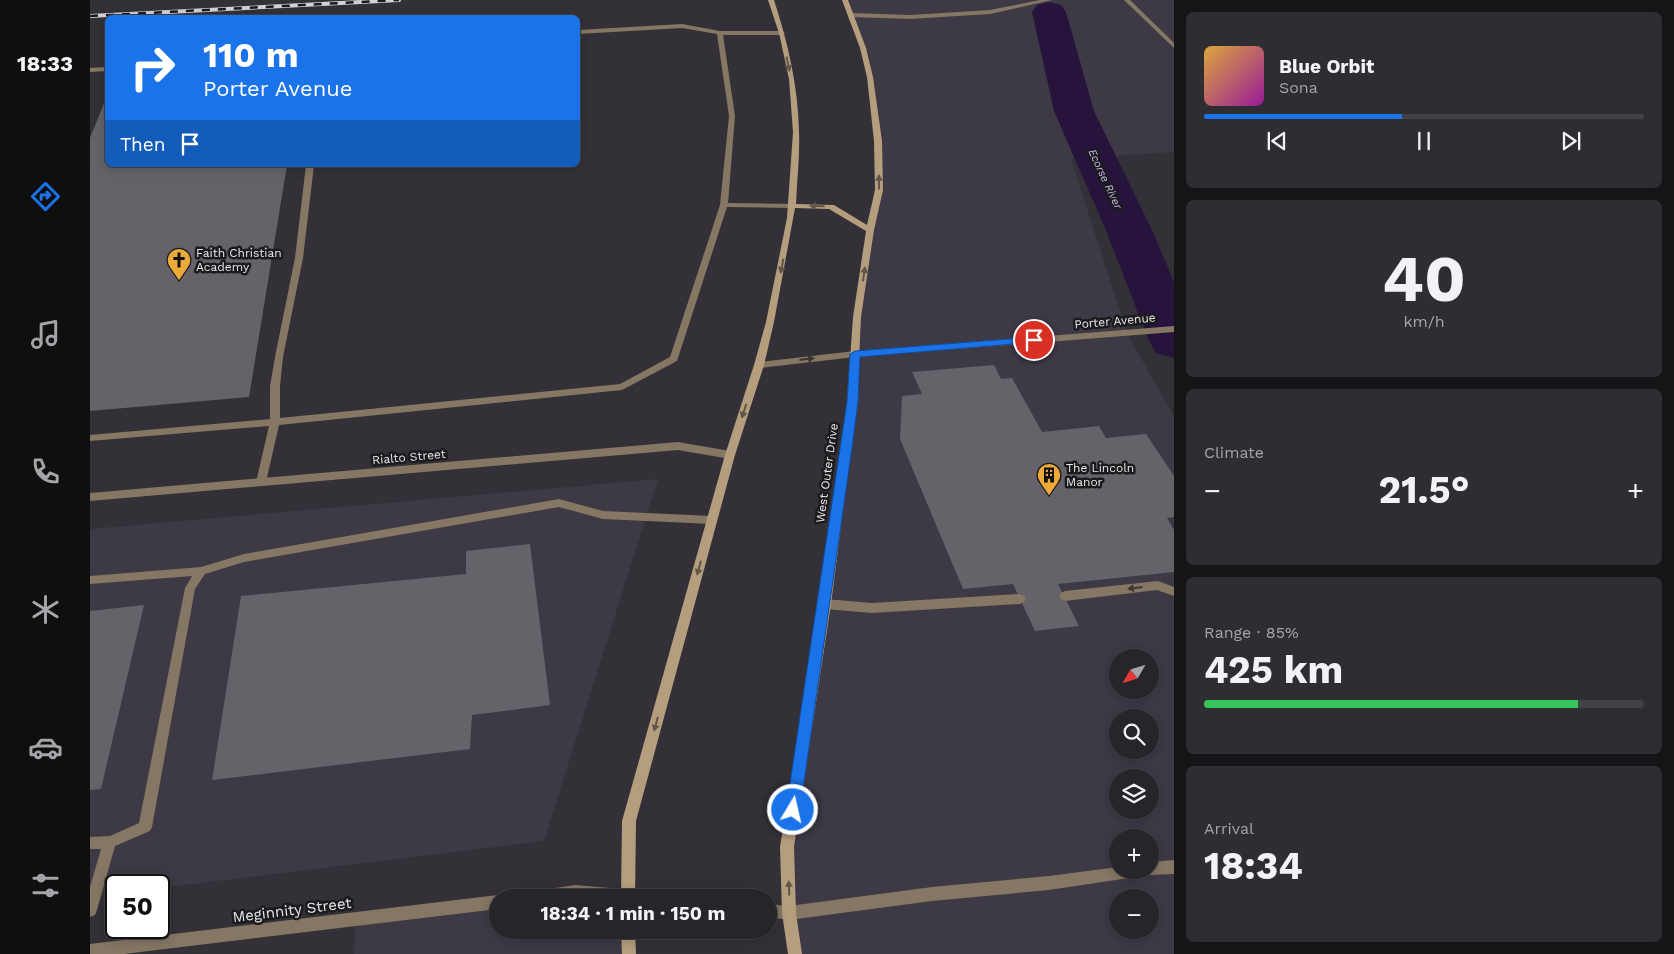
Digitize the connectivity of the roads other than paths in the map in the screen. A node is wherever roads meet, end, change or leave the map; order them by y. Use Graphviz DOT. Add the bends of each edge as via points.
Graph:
graph roads {
  1 [pos="771,0"];
  2 [pos="845,0"];
  3 [pos="1049,0"];
  4 [pos="1127,0"];
  5 [pos="851,15"];
  6 [pos="580,32"];
  7 [pos="782,33"];
  8 [pos="720,34"];
  9 [pos="1174,46"];
  10 [pos="105,69"];
  11 [pos="90,70"];
  12 [pos="310,167"];
  13 [pos="724,205"];
  14 [pos="793,206"];
  15 [pos="870,230"];
  16 [pos="1174,329"];
  17 [pos="855,354"];
  18 [pos="759,365"];
  19 [pos="275,422"];
  20 [pos="90,438"];
  21 [pos="730,455"];
  22 [pos="260,482"];
  23 [pos="90,497"];
  24 [pos="712,520"];
  25 [pos="201,571"];
  26 [pos="90,580"];
  27 [pos="1174,592"];
  28 [pos="1064,596"];
  29 [pos="1020,599"];
  30 [pos="824,604"];
  31 [pos="110,842"];
  32 [pos="90,843"];
  33 [pos="1174,867"];
  34 [pos="1159,868"];
  35 [pos="1109,875"];
  36 [pos="630,889"];
  37 [pos="489,903"];
  38 [pos="90,910"];
  39 [pos="777,911"];
  40 [pos="789,913"];
  41 [pos="628,939"];
  42 [pos="90,952"];
  43 [pos="629,954"];
  44 [pos="795,954"];
  1 -- 7 [label="main road"];
  2 -- 5 [label="main road, West Outer Drive"];
  3 -- 5 [label="street" via="990,12 910,17"];
  4 -- 9 [label="street"];
  15 -- 5 [label="main road, West Outer Drive, one-way" via="880,190 878,141 870,77"];
  6 -- 8 [label="street" via="682,26"];
  7 -- 8 [label="street"];
  7 -- 14 [label="main road, one-way" via="792,79 796,132"];
  8 -- 13 [label="street" via="732,116"];
  10 -- 11 [label="street"];
  12 -- 19 [label="street" via="298,258 277,367"];
  13 -- 14 [label="street"];
  13 -- 19 [label="street" via="674,359 622,387"];
  15 -- 14 [label="main road, one-way" via="831,207"];
  14 -- 18 [label="main road, one-way"];
  17 -- 15 [label="main road, West Outer Drive, one-way"];
  16 -- 17 [label="street, Porter Avenue"];
  18 -- 17 [label="street, Porter Avenue, one-way"];
  17 -- 30 [label="main road, West Outer Drive" via="852,402"];
  18 -- 21 [label="main road, one-way"];
  19 -- 20 [label="street"];
  19 -- 22 [label="street"];
  21 -- 22 [label="street, Rialto Street" via="678,446"];
  21 -- 24 [label="main road"];
  22 -- 23 [label="street, Rialto Street"];
  24 -- 25 [label="street" via="604,514 559,503 244,558"];
  24 -- 36 [label="main road, one-way" via="629,821"];
  25 -- 26 [label="street"];
  25 -- 31 [label="street" via="190,588 145,827"];
  27 -- 28 [label="street, one-way" via="1158,585"];
  29 -- 30 [label="street" via="872,608"];
  40 -- 30 [label="main road, West Outer Drive, one-way" via="787,847"];
  31 -- 32 [label="street"];
  31 -- 38 [label="street"];
  33 -- 34 [label="street"];
  35 -- 40 [label="street"];
  37 -- 42 [label="street, Meginnity Street"];
  39 -- 40 [label="street"];
  40 -- 44 [label="main road, West Outer Drive"];
  41 -- 43 [label="main road"];
}
